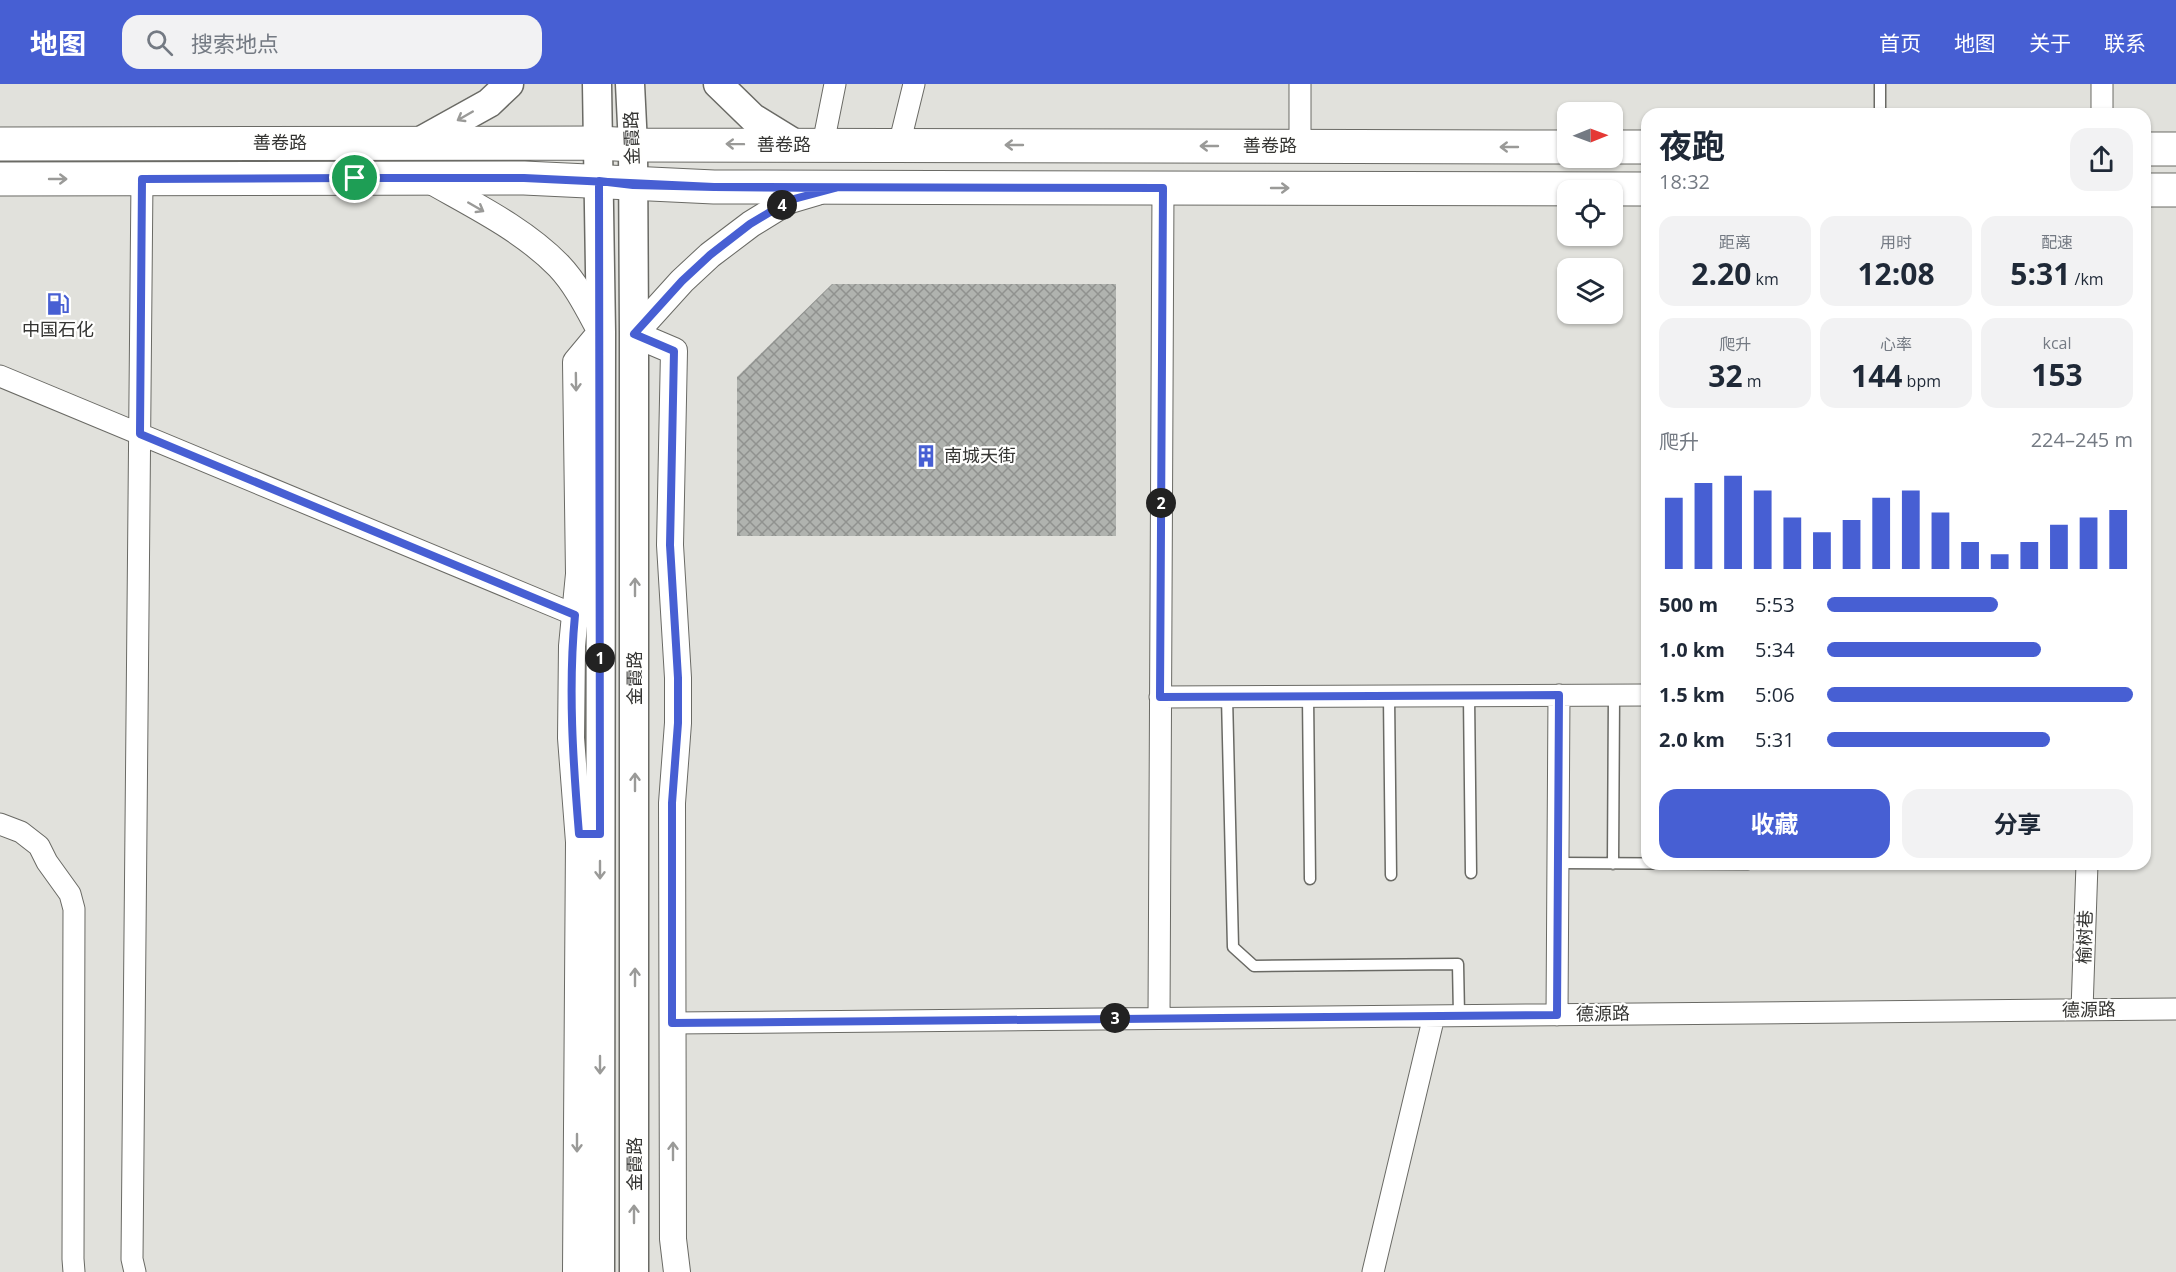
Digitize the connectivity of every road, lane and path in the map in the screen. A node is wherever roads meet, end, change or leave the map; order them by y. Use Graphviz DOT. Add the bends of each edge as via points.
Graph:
graph roads {
  1 [pos="509,84"];
  2 [pos="597,84"];
  3 [pos="630,84"];
  4 [pos="718,84"];
  5 [pos="835,84"];
  6 [pos="914,84"];
  7 [pos="1300,84"];
  8 [pos="1880,84"];
  9 [pos="2102,84"];
  10 [pos="1880,108"];
  11 [pos="2102,108"];
  12 [pos="417,143"];
  13 [pos="599,143"];
  14 [pos="0,144"];
  15 [pos="633,145"];
  16 [pos="810,145"];
  17 [pos="899,145"];
  18 [pos="1300,146"];
  19 [pos="1557,147"];
  20 [pos="1623,147"];
  21 [pos="1641,147"];
  22 [pos="2151,149"];
  23 [pos="2176,149"];
  24 [pos="425,178"];
  25 [pos="0,179"];
  26 [pos="142,179"];
  27 [pos="599,181"];
  28 [pos="633,185"];
  29 [pos="835,188"];
  30 [pos="1163,188"];
  31 [pos="1641,189"];
  32 [pos="2151,190"];
  33 [pos="2176,190"];
  34 [pos="601,332"];
  35 [pos="634,334"];
  36 [pos="0,376"];
  37 [pos="140,434"];
  38 [pos="634,545"];
  39 [pos="670,545"];
  40 [pos="587,620"];
  41 [pos="1559,695"];
  42 [pos="1614,695"];
  43 [pos="1641,695"];
  44 [pos="1308,696"];
  45 [pos="1389,696"];
  46 [pos="1469,696"];
  47 [pos="1160,697"];
  48 [pos="1227,697"];
  49 [pos="0,824"];
  50 [pos="1558,863"];
  51 [pos="1613,864"];
  52 [pos="1641,864"];
  53 [pos="2087,870"];
  54 [pos="1471,873"];
  55 [pos="1391,874"];
  56 [pos="1311,879"];
  57 [pos="2176,1009"];
  58 [pos="2082,1010"];
  59 [pos="589,1011"];
  60 [pos="1557,1015"];
  61 [pos="1434,1016"];
  62 [pos="1459,1016"];
  63 [pos="1159,1018"];
  64 [pos="635,1023"];
  65 [pos="672,1023"];
  66 [pos="74,1272"];
  67 [pos="135,1272"];
  68 [pos="576,1272"];
  69 [pos="600,1272"];
  70 [pos="634,1272"];
  71 [pos="677,1272"];
  72 [pos="1373,1272"];
  1 -- 12 [label="main road, one-way" via="489,102"];
  2 -- 13 [label="main road, 金霞路"];
  3 -- 15 [label="main road, 金霞路"];
  4 -- 16 [label="main road" via="753,118"];
  5 -- 16 [label="street"];
  6 -- 17 [label="street"];
  7 -- 18 [label="street"];
  8 -- 10 [label="lane"];
  9 -- 11 [label="street"];
  12 -- 13 [label="main road, 善卷路"];
  12 -- 14 [label="main road, 善卷路"];
  13 -- 15 [label="main road, 善卷路"];
  13 -- 27 [label="main road, 金霞路"];
  16 -- 15 [label="main road, 善卷路, one-way"];
  15 -- 28 [label="main road, 金霞路"];
  16 -- 17 [label="main road, 善卷路"];
  18 -- 17 [label="main road, 善卷路, one-way"];
  19 -- 18 [label="main road, 善卷路, one-way"];
  20 -- 21 [label="main road"];
  22 -- 23 [label="main road"];
  24 -- 26 [label="main road, 善卷路"];
  24 -- 27 [label="main road, 善卷路"];
  24 -- 34 [label="street, one-way" via="499,220 560,267"];
  25 -- 26 [label="main road, 善卷路, one-way"];
  26 -- 37 [label="street"];
  27 -- 28 [label="main road, 善卷路"];
  27 -- 34 [label="main road, 金霞路"];
  28 -- 29 [label="main road"];
  28 -- 35 [label="main road, 金霞路"];
  29 -- 30 [label="main road"];
  29 -- 35 [label="street" via="790,200 750,224 682,281"];
  30 -- 31 [label="main road, one-way"];
  30 -- 47 [label="street"];
  32 -- 33 [label="main road"];
  34 -- 40 [label="main road, 金霞路, one-way"];
  35 -- 38 [label="main road, 金霞路"];
  35 -- 39 [label="street" via="674,351"];
  36 -- 37 [label="street"];
  37 -- 40 [label="street"];
  37 -- 67 [label="street" via="132,1259"];
  38 -- 39 [label="street"];
  64 -- 38 [label="main road, 金霞路, one-way"];
  39 -- 65 [label="street" via="678,678 672,803"];
  40 -- 59 [label="main road, 金霞路, one-way"];
  41 -- 42 [label="street"];
  41 -- 46 [label="street"];
  41 -- 50 [label="street"];
  42 -- 43 [label="street"];
  42 -- 51 [label="lane"];
  44 -- 45 [label="street"];
  44 -- 48 [label="street"];
  44 -- 56 [label="lane"];
  45 -- 46 [label="street"];
  45 -- 55 [label="lane"];
  46 -- 54 [label="lane"];
  47 -- 48 [label="street"];
  47 -- 63 [label="street"];
  48 -- 62 [label="lane" via="1233,946 1254,966 1458,964"];
  49 -- 66 [label="street" via="21,832 39,846 70,894 74,909"];
  50 -- 51 [label="lane"];
  50 -- 60 [label="street"];
  51 -- 52 [label="lane"];
  53 -- 58 [label="street, 榆树巷"];
  57 -- 58 [label="street, 德源路"];
  58 -- 60 [label="street, 德源路"];
  59 -- 68 [label="street, one-way"];
  59 -- 69 [label="main road, 金霞路, one-way"];
  60 -- 62 [label="street, 德源路"];
  61 -- 62 [label="street, 德源路"];
  61 -- 63 [label="street, 德源路"];
  61 -- 72 [label="street"];
  63 -- 65 [label="street, 德源路"];
  64 -- 65 [label="street, 德源路"];
  70 -- 64 [label="main road, 金霞路, one-way"];
  71 -- 65 [label="street, one-way" via="673,1239"];
}
